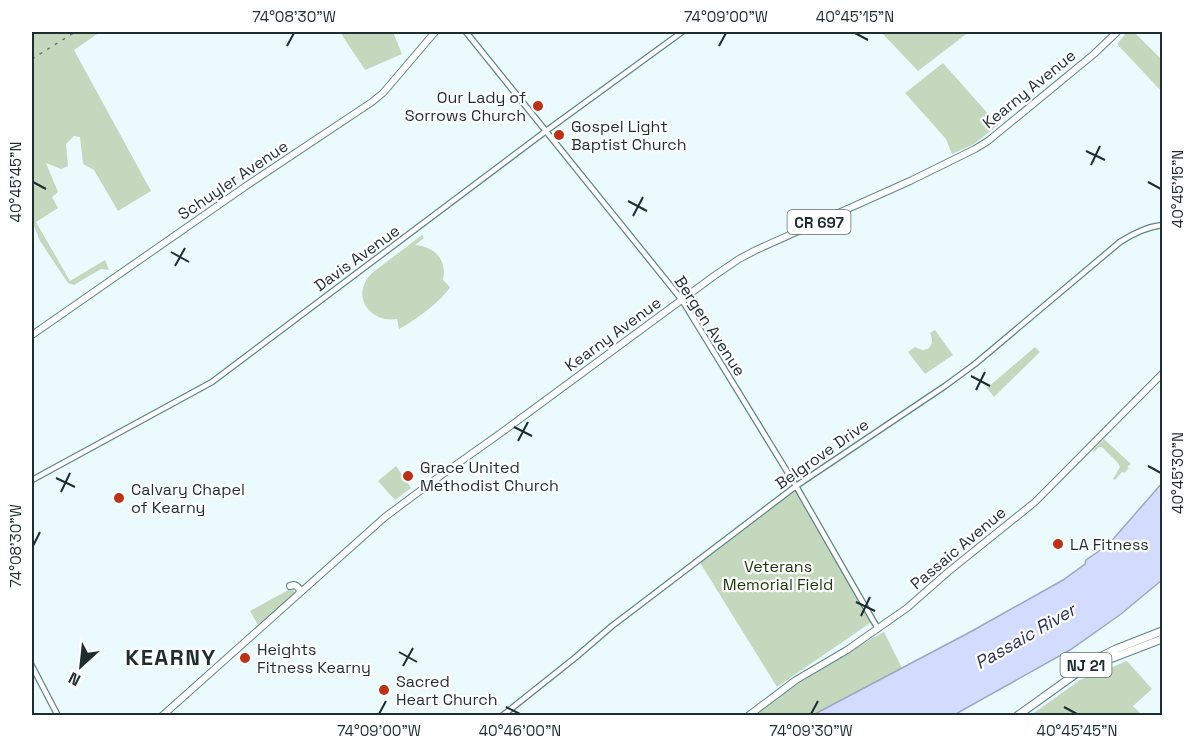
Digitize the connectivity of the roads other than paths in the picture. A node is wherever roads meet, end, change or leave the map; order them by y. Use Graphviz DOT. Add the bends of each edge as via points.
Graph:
graph roads {
  1 [pos="435,32"];
  2 [pos="466,32"];
  3 [pos="682,32"];
  4 [pos="1116,33"];
  5 [pos="546,131"];
  6 [pos="1162,225"];
  7 [pos="682,300"];
  8 [pos="32,335"];
  9 [pos="1162,374"];
  10 [pos="32,480"];
  11 [pos="796,486"];
  12 [pos="290,586"];
  13 [pos="299,595"];
  14 [pos="878,629"];
  15 [pos="1162,629"];
  16 [pos="1162,639"];
  17 [pos="32,666"];
  18 [pos="58,716"];
  19 [pos="162,716"];
  20 [pos="502,716"];
  21 [pos="748,716"];
  22 [pos="1018,716"];
  1 -- 8 [label="main road, Schuyler Avenue" via="372,102"];
  2 -- 5 [label="street, Bergen Avenue"];
  3 -- 5 [label="street, Davis Avenue"];
  4 -- 7 [label="main road, Kearny Avenue / CR 697" via="975,149 756,250"];
  5 -- 7 [label="street, Bergen Avenue"];
  5 -- 10 [label="street, Davis Avenue" via="212,382"];
  6 -- 11 [label="street, Belgrove Drive" via="1136,232 1120,242 975,364"];
  7 -- 11 [label="street, Bergen Avenue"];
  7 -- 13 [label="main road, Kearny Avenue / CR 697" via="385,517"];
  9 -- 14 [label="main road, Passaic Avenue" via="1035,502"];
  11 -- 14 [label="street, Bergen Avenue"];
  11 -- 20 [label="street, Belgrove Drive" via="612,626"];
  12 -- 13 [label="main road" via="297,587"];
  13 -- 19 [label="main road, Kearny Avenue / CR 697"];
  14 -- 21 [label="main road, Passaic Avenue" via="796,680"];
  15 -- 22 [label="highway, NJ 21" via="1098,658"];
  16 -- 22 [label="highway, NJ 21" via="1073,676"];
  17 -- 18 [label="street"];
}
